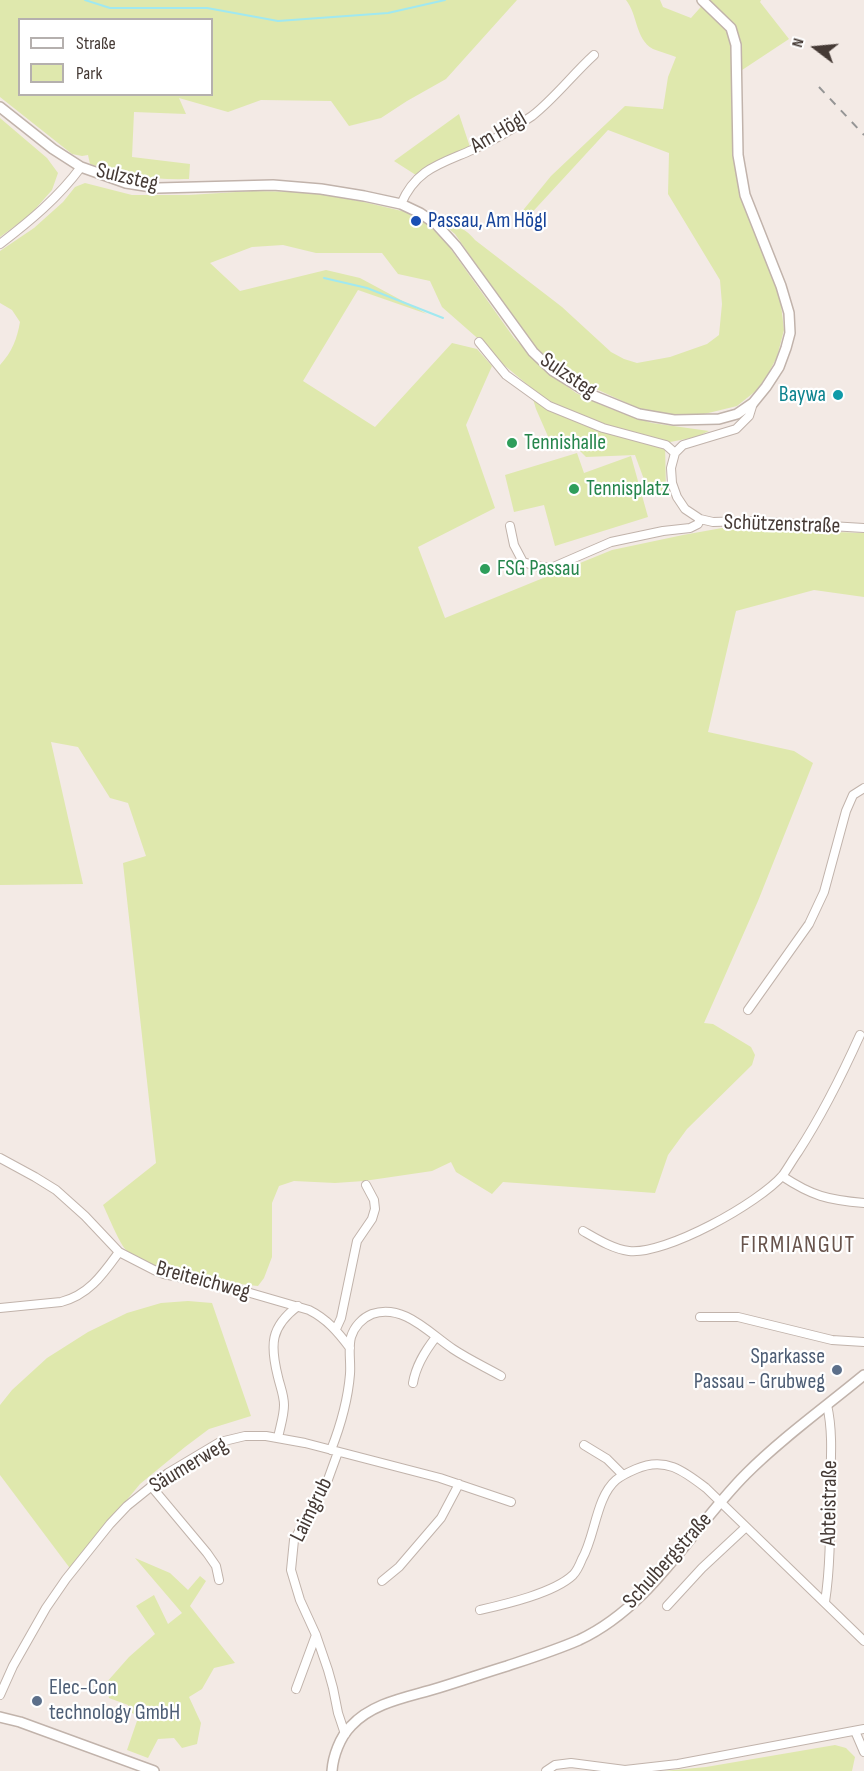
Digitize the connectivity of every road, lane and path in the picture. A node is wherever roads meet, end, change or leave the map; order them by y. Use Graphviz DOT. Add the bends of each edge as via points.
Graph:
graph roads {
  1 [pos="702,0"];
  2 [pos="594,55"];
  3 [pos="0,107"];
  4 [pos="81,167"];
  5 [pos="401,204"];
  6 [pos="0,244"];
  7 [pos="479,342"];
  8 [pos="753,403"];
  9 [pos="675,453"];
  10 [pos="700,519"];
  11 [pos="510,526"];
  12 [pos="864,528"];
  13 [pos="864,788"];
  14 [pos="748,1010"];
  15 [pos="860,1035"];
  16 [pos="0,1158"];
  17 [pos="782,1176"];
  18 [pos="366,1185"];
  19 [pos="864,1203"];
  20 [pos="583,1231"];
  21 [pos="119,1252"];
  22 [pos="298,1306"];
  23 [pos="0,1308"];
  24 [pos="700,1317"];
  25 [pos="336,1329"];
  26 [pos="435,1337"];
  27 [pos="864,1342"];
  28 [pos="350,1348"];
  29 [pos="864,1375"];
  30 [pos="501,1376"];
  31 [pos="413,1383"];
  32 [pos="827,1405"];
  33 [pos="278,1438"];
  34 [pos="584,1445"];
  35 [pos="334,1451"];
  36 [pos="623,1475"];
  37 [pos="459,1484"];
  38 [pos="151,1486"];
  39 [pos="720,1501"];
  40 [pos="511,1502"];
  41 [pos="746,1527"];
  42 [pos="219,1580"];
  43 [pos="382,1581"];
  44 [pos="825,1602"];
  45 [pos="667,1606"];
  46 [pos="480,1610"];
  47 [pos="316,1635"];
  48 [pos="864,1641"];
  49 [pos="296,1689"];
  50 [pos="0,1695"];
  51 [pos="0,1717"];
  52 [pos="864,1729"];
  53 [pos="855,1731"];
  54 [pos="345,1734"];
  55 [pos="864,1752"];
  56 [pos="153,1771"];
  57 [pos="332,1771"];
  58 [pos="546,1771"];
  1 -- 8 [label="street, Sulzsteg" via="731,28 736,45 738,155 745,195 789,313 790,333 779,367"];
  2 -- 5 [label="street, Am Högl" via="532,115 419,177"];
  3 -- 4 [label="street, Sulzsteg"];
  4 -- 5 [label="street, Sulzsteg" via="126,183 158,188 273,185 321,189"];
  4 -- 6 [label="street" via="37,215"];
  5 -- 8 [label="street, Sulzsteg" via="436,224 456,246 533,352 553,371 592,395 639,414 674,420 719,418 737,414"];
  7 -- 9 [label="street, Sulzsteg" via="506,375 549,406 603,428 666,445"];
  8 -- 9 [label="street" via="749,416 736,429 683,445"];
  9 -- 10 [label="street, Schützenstraße" via="672,483 686,509"];
  10 -- 11 [label="street, Schützenstraße" via="690,528 611,542 551,568 523,562"];
  10 -- 12 [label="street, Schützenstraße"];
  13 -- 14 [label="street" via="853,795 846,811 824,892 809,924"];
  15 -- 17 [label="street" via="813,1130"];
  16 -- 21 [label="street, Breiteichweg" via="56,1190"];
  17 -- 19 [label="street" via="822,1197"];
  17 -- 20 [label="street" via="730,1214 643,1251 615,1247"];
  18 -- 25 [label="street" via="375,1209 357,1241"];
  21 -- 22 [label="street, Breiteichweg" via="164,1274"];
  21 -- 23 [label="street" via="93,1286 71,1300"];
  22 -- 25 [label="street, Breiteichweg" via="322,1316"];
  22 -- 33 [label="street" via="280,1322 273,1339 284,1405"];
  24 -- 27 [label="street" via="738,1317 832,1340"];
  25 -- 28 [label="street, Breiteichweg"];
  26 -- 28 [label="street" via="414,1320 397,1312 382,1311 368,1315 358,1324"];
  26 -- 30 [label="street"];
  26 -- 31 [label="street" via="424,1352"];
  28 -- 35 [label="street, Laimgrub" via="348,1389"];
  29 -- 32 [label="street, Schulbergstraße"];
  32 -- 39 [label="street, Schulbergstraße" via="767,1453"];
  32 -- 44 [label="street, Abteistraße" via="831,1428 829,1574"];
  33 -- 35 [label="street, Säumerweg"];
  33 -- 38 [label="street, Säumerweg" via="245,1436 220,1442"];
  34 -- 36 [label="street"];
  35 -- 37 [label="street, Säumerweg"];
  35 -- 47 [label="street, Laimgrub" via="326,1485 294,1540 291,1556 294,1582"];
  36 -- 39 [label="street" via="651,1465 675,1467"];
  36 -- 46 [label="street" via="609,1487 587,1552 574,1574 554,1587"];
  37 -- 40 [label="street, Säumerweg"];
  37 -- 43 [label="street" via="441,1518 399,1568"];
  38 -- 42 [label="street" via="207,1553"];
  38 -- 50 [label="street, Säumerweg" via="118,1515 66,1579 33,1629"];
  39 -- 41 [label="street"];
  39 -- 54 [label="street, Schulbergstraße" via="647,1590 615,1618 580,1639 539,1655 384,1705 358,1719"];
  41 -- 44 [label="street"];
  41 -- 45 [label="street, Schulbergstraße"];
  44 -- 48 [label="street"];
  47 -- 49 [label="street"];
  47 -- 54 [label="street, Laimgrub"];
  51 -- 56 [label="street"];
  52 -- 53 [label="street"];
  53 -- 55 [label="street"];
  53 -- 58 [label="street" via="678,1764 625,1770 571,1763"];
  54 -- 57 [label="street, Schulbergstraße"];
}
